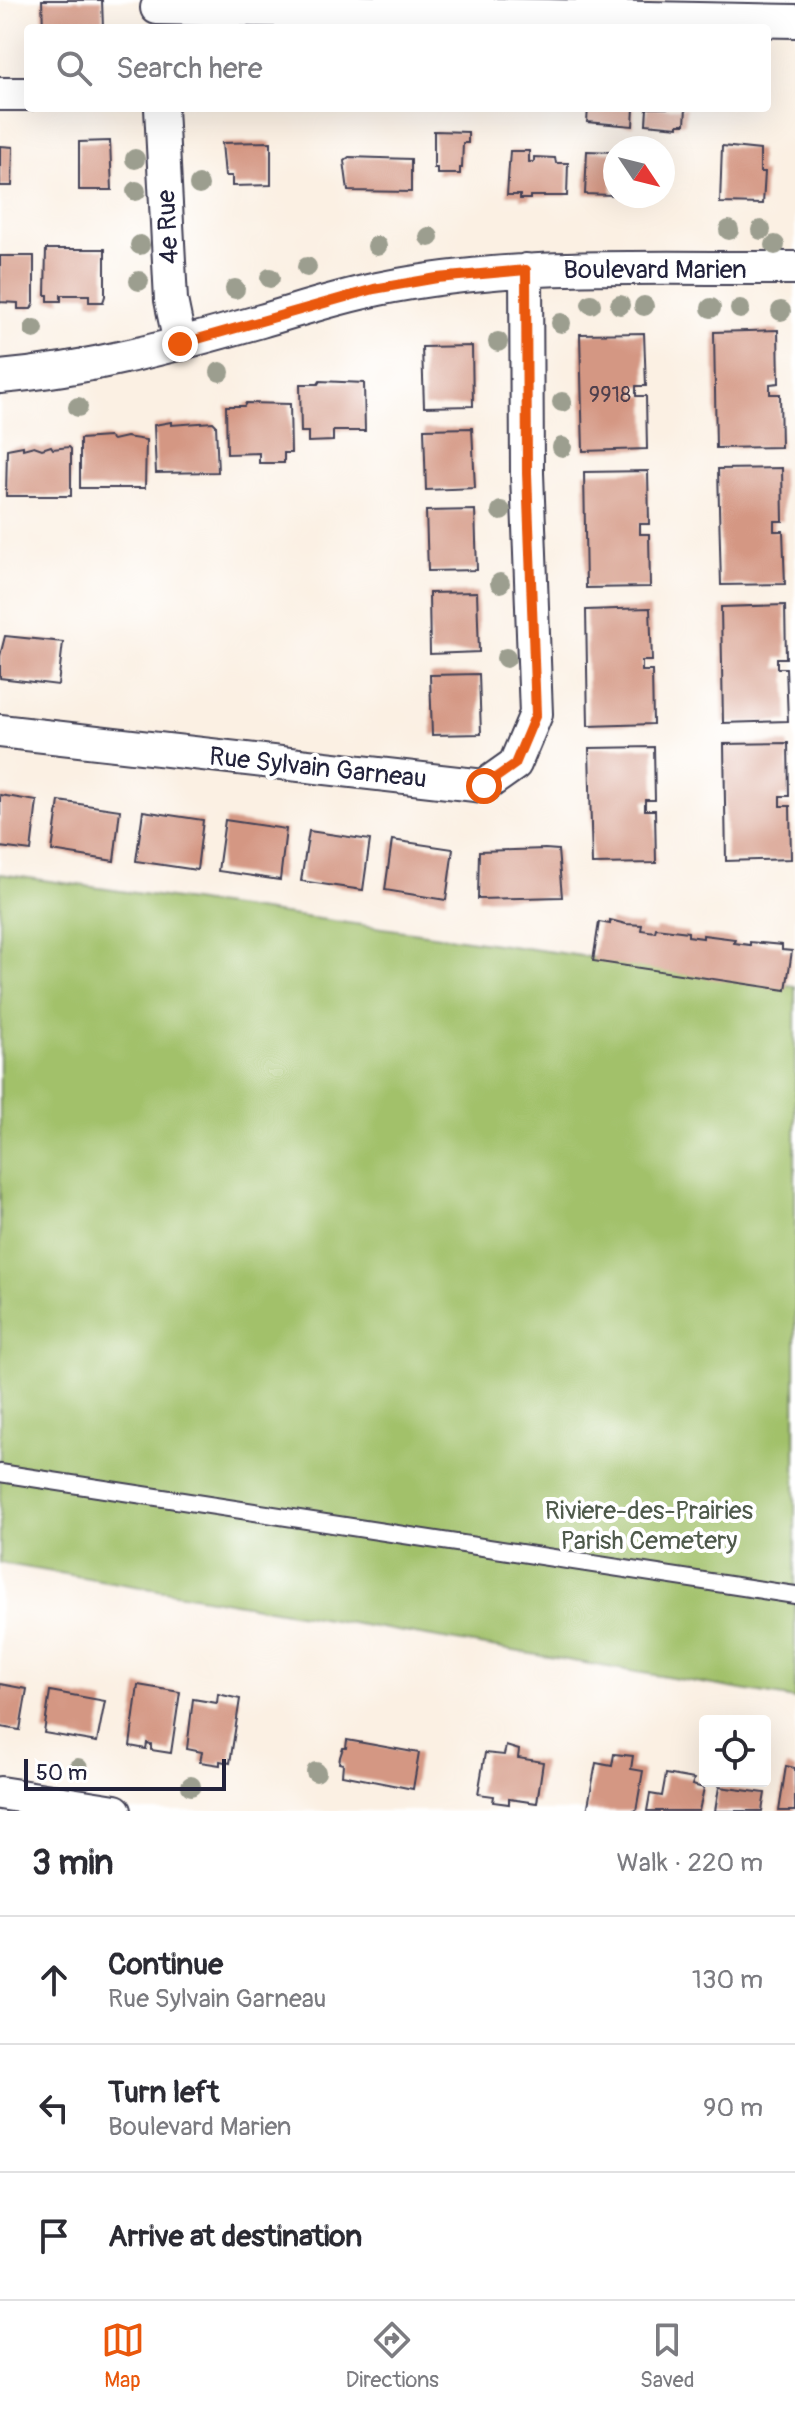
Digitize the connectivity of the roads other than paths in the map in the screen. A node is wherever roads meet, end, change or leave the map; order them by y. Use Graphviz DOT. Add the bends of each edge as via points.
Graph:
graph roads {
  1 [pos="158,12"];
  2 [pos="795,21"];
  3 [pos="0,94"];
  4 [pos="24,94"];
  5 [pos="161,112"];
  6 [pos="795,268"];
  7 [pos="526,270"];
  8 [pos="180,344"];
  9 [pos="0,377"];
  10 [pos="0,731"];
  11 [pos="0,1473"];
  12 [pos="795,1595"];
  13 [pos="0,1793"];
  14 [pos="115,1811"];
  1 -- 2 [label="street"];
  3 -- 4 [label="street"];
  5 -- 8 [label="street, 4e Rue" via="171,300"];
  6 -- 7 [label="street, Boulevard Marien"];
  7 -- 8 [label="street, Boulevard Marien" via="374,289"];
  7 -- 10 [label="street, Rue Sylvain Garneau" via="536,714 515,764 484,786"];
  8 -- 9 [label="street, Boulevard Marien" via="111,362"];
  11 -- 12 [label="lane"];
  13 -- 14 [label="street"];
}
